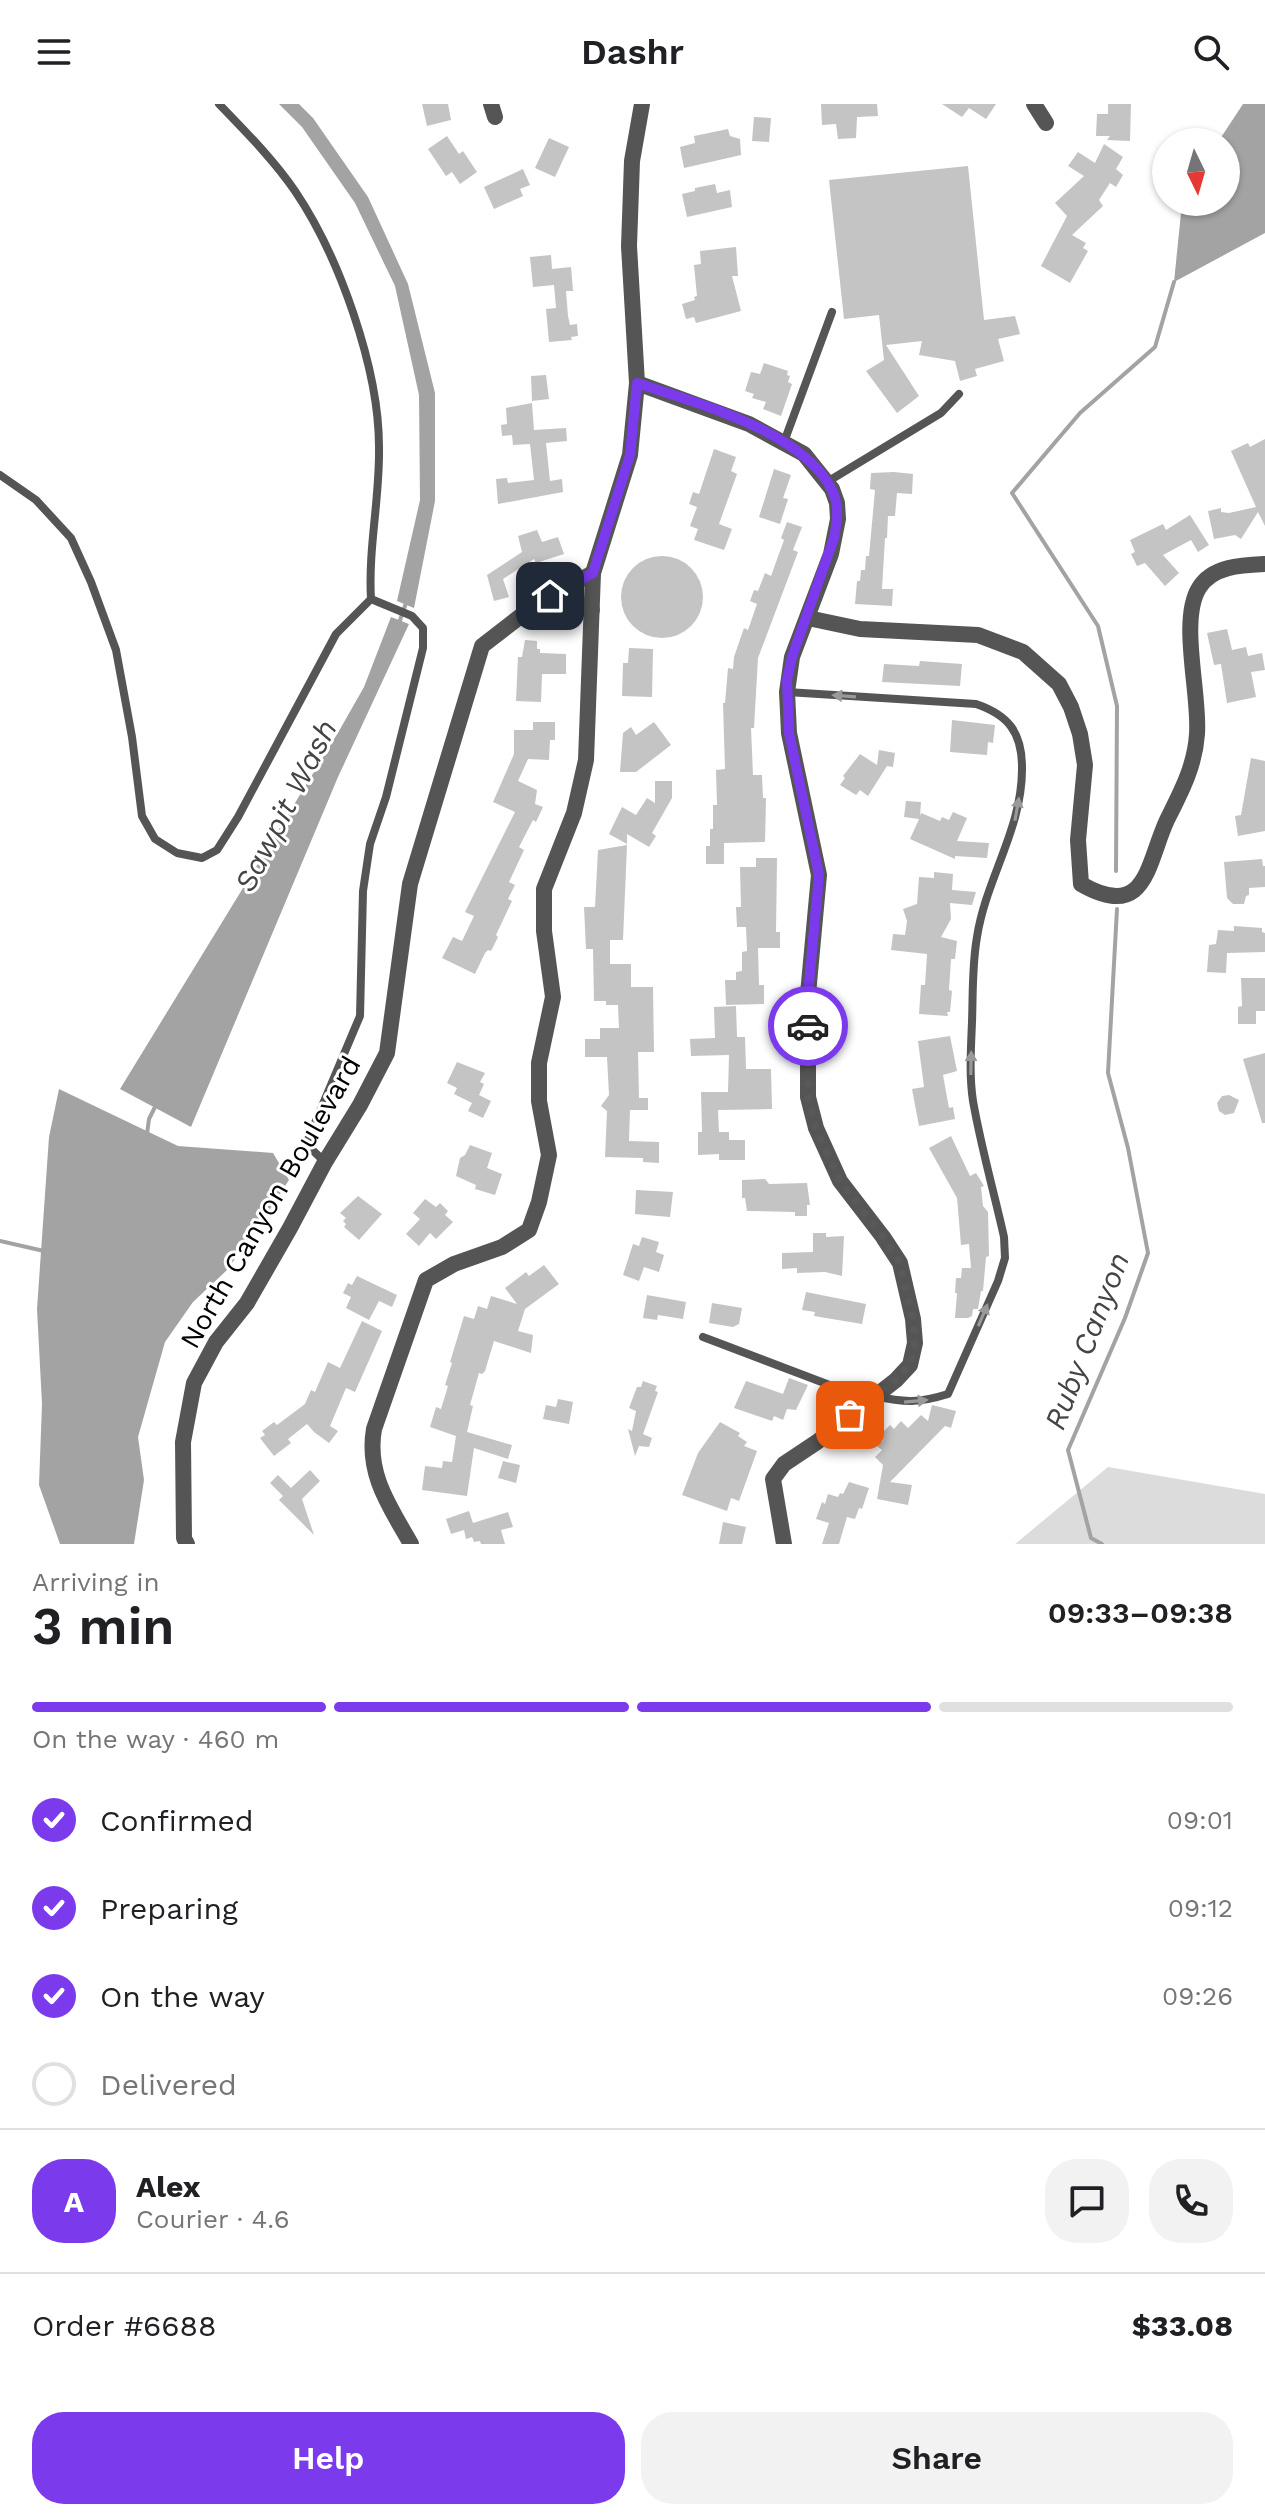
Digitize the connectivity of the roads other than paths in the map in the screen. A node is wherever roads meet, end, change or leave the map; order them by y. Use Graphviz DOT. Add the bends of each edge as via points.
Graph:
graph roads {
  1 [pos="219,104"];
  2 [pos="642,104"];
  3 [pos="1034,104"];
  4 [pos="1046,123"];
  5 [pos="832,312"];
  6 [pos="637,383"];
  7 [pos="959,394"];
  8 [pos="784,442"];
  9 [pos="0,475"];
  10 [pos="827,482"];
  11 [pos="1265,564"];
  12 [pos="593,573"];
  13 [pos="550,596"];
  14 [pos="371,599"];
  15 [pos="592,610"];
  16 [pos="808,618"];
  17 [pos="787,692"];
  18 [pos="325,1162"];
  19 [pos="703,1337"];
  20 [pos="872,1398"];
  21 [pos="187,1544"];
  22 [pos="411,1544"];
  23 [pos="784,1544"];
  1 -- 14 [label="lane" via="295,191 330,255 357,322 380,445 369,563"];
  2 -- 6 [label="street" via="632,161 629,246"];
  3 -- 4 [label="street"];
  5 -- 8 [label="lane"];
  6 -- 8 [label="street" via="711,408"];
  6 -- 12 [label="street" via="630,455"];
  7 -- 10 [label="lane" via="941,413"];
  8 -- 10 [label="street" via="804,454"];
  9 -- 14 [label="lane" via="36,500 71,538 116,650 142,816 155,839 177,853 202,858 217,850 336,634"];
  10 -- 16 [label="street" via="838,519"];
  11 -- 16 [label="street" via="1225,568 1197,590 1190,643 1198,694 1196,752 1150,869 1142,882 1121,896 1109,897 1081,884 1078,840 1085,765 1080,734 1059,684 1023,652 978,635 860,629"];
  12 -- 13 [label="street, North Canyon Boulevard"];
  12 -- 15 [label="street"];
  13 -- 15 [label="street"];
  13 -- 18 [label="street, North Canyon Boulevard" via="482,646 410,884 387,1053"];
  14 -- 18 [label="lane" via="412,616 423,628 423,648 370,844 363,891 360,1016 306,1144"];
  15 -- 22 [label="street" via="586,760 574,813 544,889 553,997 539,1063 539,1101 549,1155 529,1230 426,1280 371,1448 378,1484"];
  16 -- 17 [label="street" via="792,657"];
  17 -- 20 [label="street" via="789,733 819,875 808,994 808,1097 840,1181 900,1263 913,1319 910,1365"];
  20 -- 17 [label="lane, one-way" via="905,1403 948,1394 1005,1258 970,1075 973,984 977,936 1015,823 1022,765 1010,724 996,711 976,704"];
  18 -- 21 [label="street, North Canyon Boulevard" via="254,1291 194,1383 183,1442"];
  19 -- 20 [label="lane"];
  20 -- 23 [label="street" via="784,1464 773,1479"];
}
